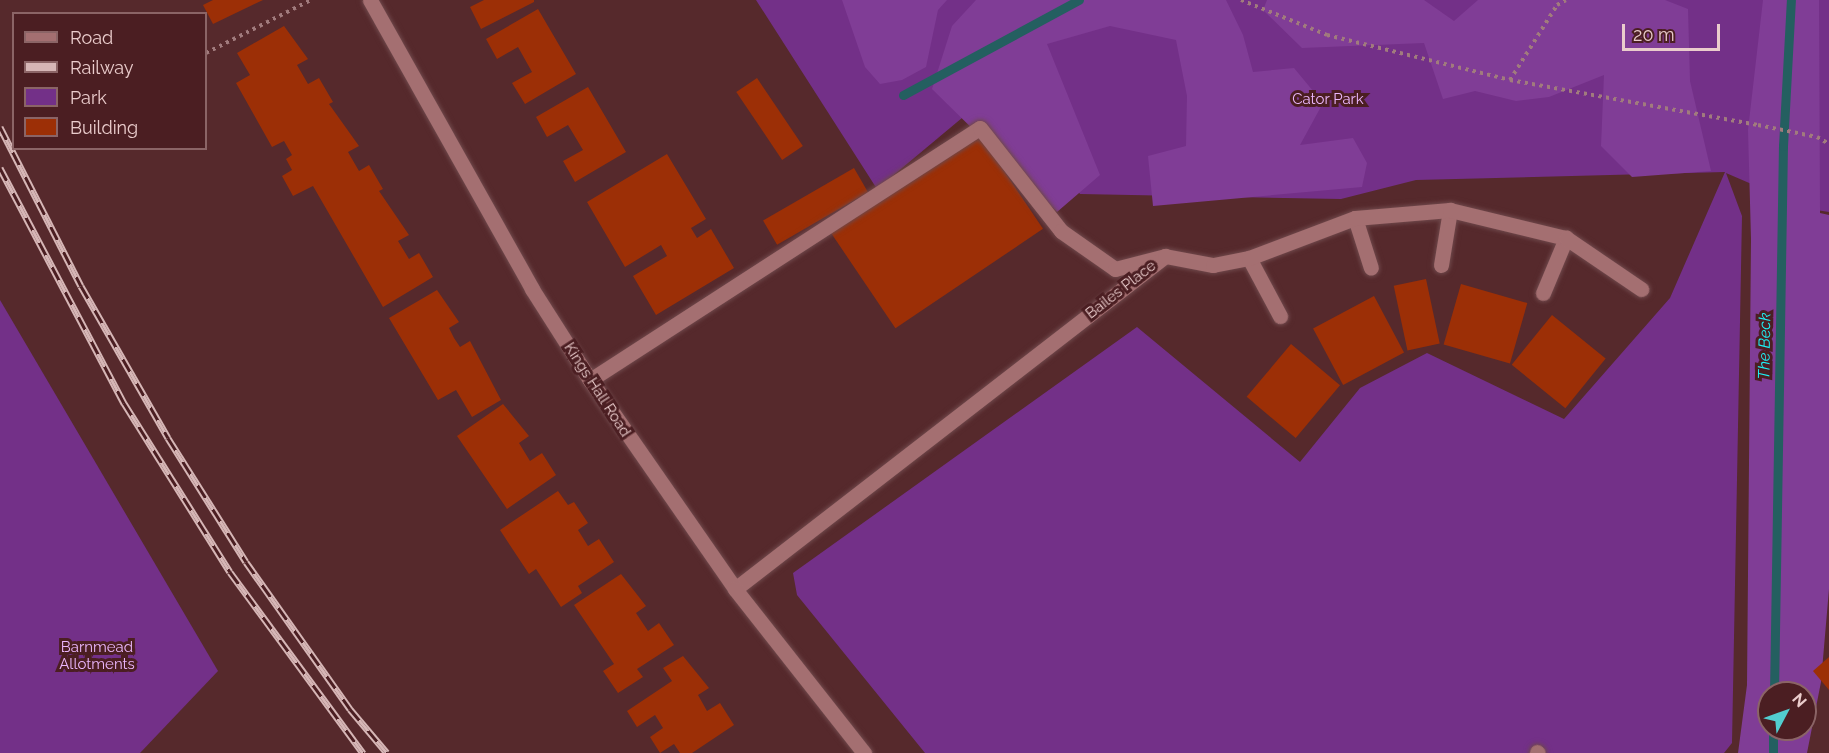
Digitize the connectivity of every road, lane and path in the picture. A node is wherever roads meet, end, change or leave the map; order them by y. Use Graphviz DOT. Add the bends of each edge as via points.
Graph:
graph roads {
  1 [pos="311,0"];
  2 [pos="370,0"];
  3 [pos="1247,0"];
  4 [pos="1566,0"];
  5 [pos="1241,2"];
  6 [pos="207,52"];
  7 [pos="1510,80"];
  8 [pos="1828,142"];
  9 [pos="1450,210"];
  10 [pos="1355,218"];
  11 [pos="1566,238"];
  12 [pos="1165,256"];
  13 [pos="1249,258"];
  14 [pos="1441,265"];
  15 [pos="1371,268"];
  16 [pos="1641,289"];
  17 [pos="1543,293"];
  18 [pos="1280,316"];
  19 [pos="590,380"];
  20 [pos="735,589"];
  21 [pos="864,753"];
  1 -- 6 [label="path"];
  2 -- 19 [label="street, Kings Hall Road" via="532,289"];
  3 -- 5 [label="path"];
  4 -- 7 [label="path" via="1557,5"];
  5 -- 7 [label="path" via="1327,35"];
  7 -- 8 [label="path" via="1758,125"];
  9 -- 10 [label="street, Bailes Place"];
  9 -- 11 [label="street, Bailes Place"];
  9 -- 14 [label="street"];
  10 -- 13 [label="street, Bailes Place"];
  10 -- 15 [label="street"];
  11 -- 16 [label="street, Bailes Place"];
  11 -- 17 [label="street"];
  12 -- 13 [label="street, Bailes Place" via="1213,265"];
  12 -- 19 [label="street" via="1114,269 1062,231 980,128"];
  12 -- 20 [label="street, Bailes Place"];
  13 -- 18 [label="street"];
  19 -- 20 [label="street, Kings Hall Road"];
  20 -- 21 [label="street, Kings Hall Road"];
}
